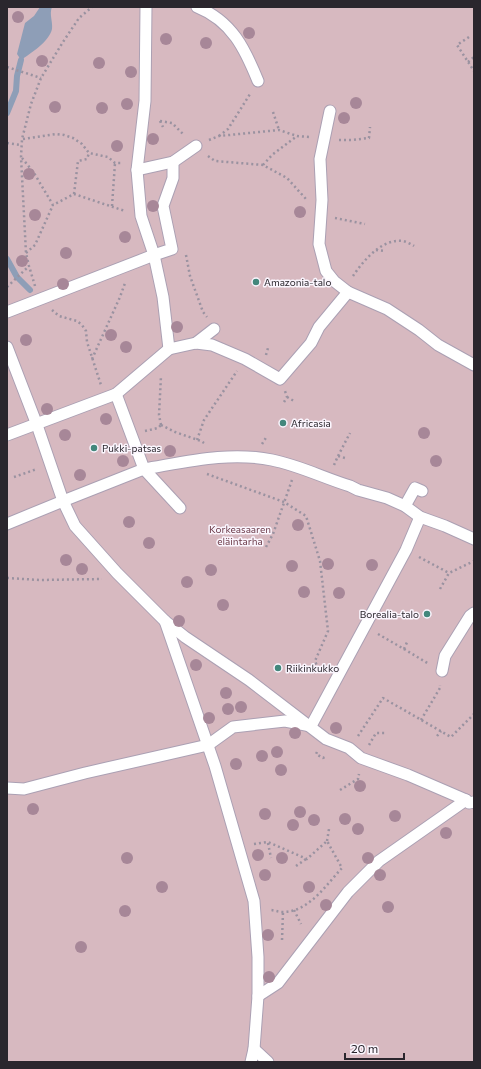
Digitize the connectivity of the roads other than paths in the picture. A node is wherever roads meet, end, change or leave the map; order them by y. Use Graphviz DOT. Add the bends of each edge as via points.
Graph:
graph roads {
  1 [pos="146,7"];
  2 [pos="198,7"];
  3 [pos="258,81"];
  4 [pos="330,111"];
  5 [pos="196,146"];
  6 [pos="173,162"];
  7 [pos="137,167"];
  8 [pos="154,254"];
  9 [pos="348,292"];
  10 [pos="7,312"];
  11 [pos="214,329"];
  12 [pos="196,343"];
  13 [pos="7,347"];
  14 [pos="169,349"];
  15 [pos="474,366"];
  16 [pos="116,394"];
  17 [pos="37,425"];
  18 [pos="7,435"];
  19 [pos="144,469"];
  20 [pos="422,491"];
  21 [pos="63,501"];
  22 [pos="405,506"];
  23 [pos="180,508"];
  24 [pos="420,517"];
  25 [pos="7,524"];
  26 [pos="474,539"];
  27 [pos="474,613"];
  28 [pos="165,621"];
  29 [pos="442,671"];
  30 [pos="311,726"];
  31 [pos="208,745"];
  32 [pos="7,788"];
  33 [pos="471,803"];
  34 [pos="258,996"];
  35 [pos="254,1049"];
  36 [pos="251,1062"];
  37 [pos="268,1062"];
  1 -- 7 [label="lane" via="144,101"];
  2 -- 3 [label="lane" via="210,12 240,41"];
  4 -- 9 [label="lane" via="320,159 322,200 319,244 326,271"];
  5 -- 6 [label="lane"];
  6 -- 7 [label="lane"];
  6 -- 8 [label="lane" via="173,178 163,206 172,249"];
  7 -- 8 [label="lane" via="141,216"];
  8 -- 10 [label="lane"];
  8 -- 14 [label="lane" via="163,297"];
  9 -- 12 [label="lane" via="319,327 311,343 280,379 245,359 212,345"];
  9 -- 15 [label="lane" via="392,312 438,345"];
  11 -- 12 [label="lane"];
  12 -- 14 [label="lane"];
  13 -- 17 [label="lane"];
  14 -- 16 [label="lane"];
  16 -- 17 [label="lane"];
  16 -- 19 [label="lane"];
  17 -- 18 [label="lane"];
  17 -- 21 [label="lane"];
  19 -- 21 [label="lane"];
  19 -- 22 [label="lane" via="209,458 255,457 285,463"];
  19 -- 23 [label="lane"];
  20 -- 22 [label="lane" via="415,488"];
  21 -- 25 [label="lane"];
  21 -- 28 [label="lane" via="75,526 122,579"];
  22 -- 24 [label="lane"];
  24 -- 26 [label="lane"];
  24 -- 30 [label="lane" via="406,550"];
  27 -- 29 [label="lane" via="445,656"];
  28 -- 30 [label="lane"];
  28 -- 31 [label="lane"];
  30 -- 31 [label="lane" via="285,721 234,727"];
  30 -- 33 [label="lane" via="326,739 349,748 361,758 408,775"];
  31 -- 32 [label="lane" via="24,789"];
  31 -- 34 [label="lane" via="254,901"];
  33 -- 34 [label="lane" via="379,861 348,892 278,983"];
  34 -- 35 [label="lane"];
  35 -- 36 [label="lane"];
  35 -- 37 [label="lane"];
}
